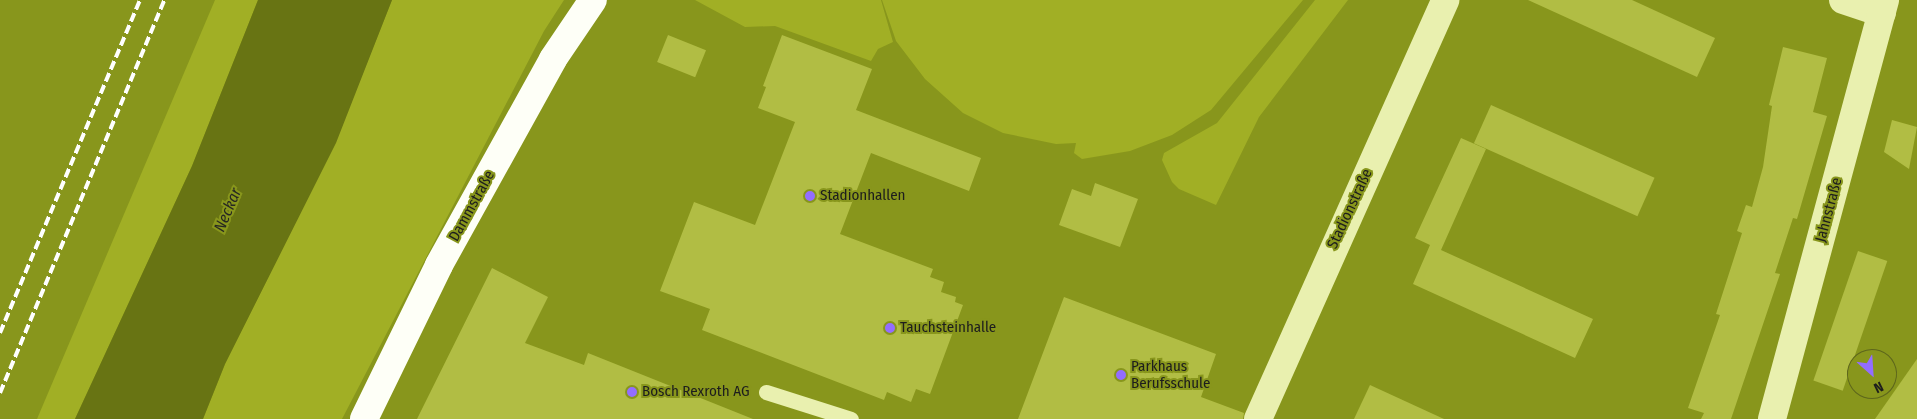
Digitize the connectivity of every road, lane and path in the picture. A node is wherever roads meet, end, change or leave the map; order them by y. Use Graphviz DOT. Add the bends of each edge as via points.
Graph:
graph roads {
  1 [pos="593,0"];
  2 [pos="1445,0"];
  3 [pos="1843,0"];
  4 [pos="1884,7"];
  5 [pos="766,392"];
  6 [pos="364,419"];
  7 [pos="851,419"];
  8 [pos="1258,419"];
  9 [pos="1772,419"];
  1 -- 6 [label="main road, Dammstraße" via="553,59 439,265"];
  2 -- 8 [label="street, Stadionstraße"];
  3 -- 4 [label="street"];
  4 -- 9 [label="street, Jahnstraße"];
  5 -- 7 [label="lane"];
}
